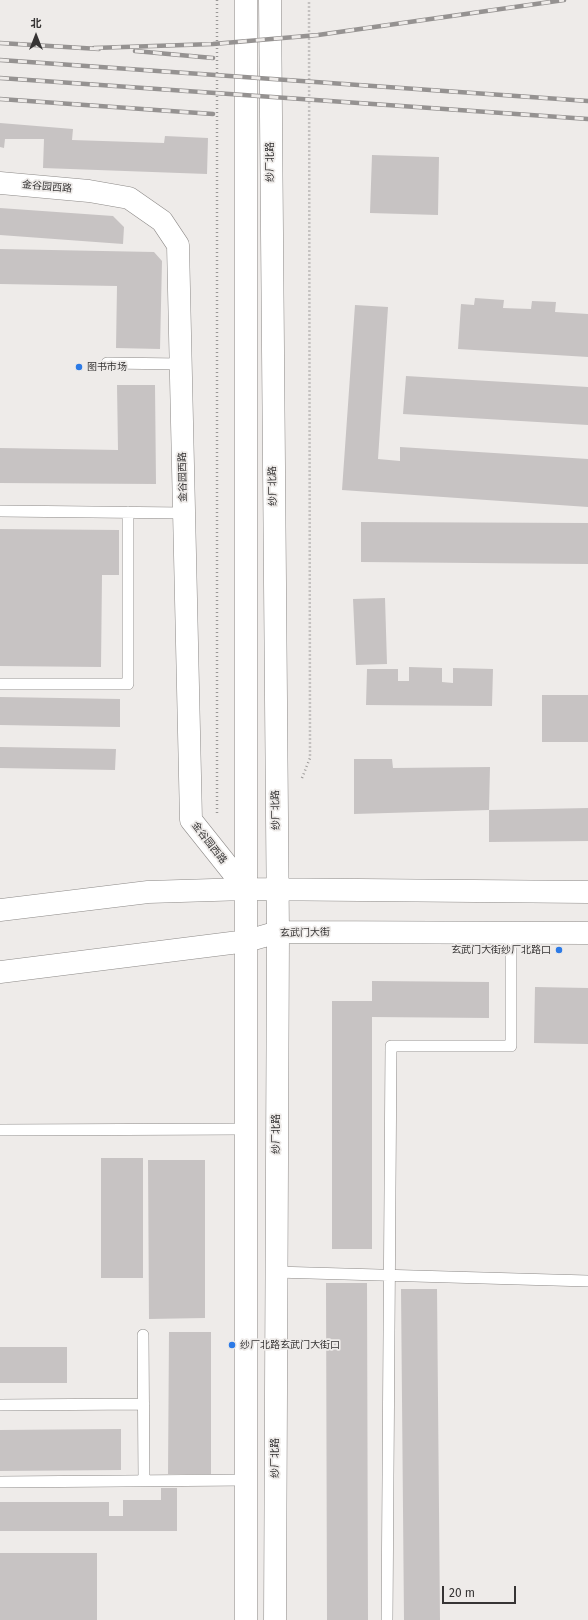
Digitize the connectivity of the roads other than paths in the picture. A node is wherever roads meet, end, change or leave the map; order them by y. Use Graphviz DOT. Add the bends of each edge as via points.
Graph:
graph roads {
  1 [pos="246,0"];
  2 [pos="270,0"];
  3 [pos="0,183"];
  4 [pos="108,362"];
  5 [pos="181,364"];
  6 [pos="0,511"];
  7 [pos="128,512"];
  8 [pos="184,513"];
  9 [pos="0,684"];
  10 [pos="246,889"];
  11 [pos="277,889"];
  12 [pos="588,892"];
  13 [pos="0,910"];
  14 [pos="278,932"];
  15 [pos="512,933"];
  16 [pos="588,933"];
  17 [pos="247,941"];
  18 [pos="0,972"];
  19 [pos="247,1129"];
  20 [pos="0,1130"];
  21 [pos="275,1272"];
  22 [pos="390,1276"];
  23 [pos="588,1281"];
  24 [pos="143,1335"];
  25 [pos="144,1404"];
  26 [pos="0,1405"];
  27 [pos="246,1480"];
  28 [pos="144,1481"];
  29 [pos="0,1482"];
  30 [pos="246,1620"];
  31 [pos="274,1620"];
  32 [pos="387,1620"];
  1 -- 10 [label="main road"];
  2 -- 11 [label="main road, 纱厂北路"];
  3 -- 5 [label="main road, 金谷园西路" via="89,191 129,198 162,221 178,245"];
  4 -- 5 [label="lane"];
  5 -- 8 [label="main road, 金谷园西路"];
  6 -- 7 [label="lane"];
  7 -- 8 [label="lane"];
  7 -- 9 [label="lane" via="128,684"];
  8 -- 10 [label="main road, 金谷园西路" via="190,820"];
  10 -- 11 [label="main road"];
  10 -- 13 [label="main road" via="148,892"];
  10 -- 17 [label="main road"];
  11 -- 12 [label="main road"];
  11 -- 14 [label="main road, 纱厂北路"];
  14 -- 15 [label="main road, 玄武门大街"];
  14 -- 17 [label="main road, 玄武门大街"];
  14 -- 21 [label="main road, 纱厂北路"];
  15 -- 16 [label="main road, 玄武门大街"];
  15 -- 22 [label="lane" via="511,1046 391,1046"];
  17 -- 18 [label="main road, 玄武门大街"];
  17 -- 19 [label="main road"];
  19 -- 20 [label="lane"];
  19 -- 27 [label="main road"];
  21 -- 22 [label="lane"];
  21 -- 31 [label="main road, 纱厂北路"];
  22 -- 23 [label="lane"];
  22 -- 32 [label="lane"];
  24 -- 25 [label="lane"];
  25 -- 26 [label="lane"];
  25 -- 28 [label="lane"];
  27 -- 28 [label="lane"];
  27 -- 30 [label="main road"];
  28 -- 29 [label="lane"];
}
